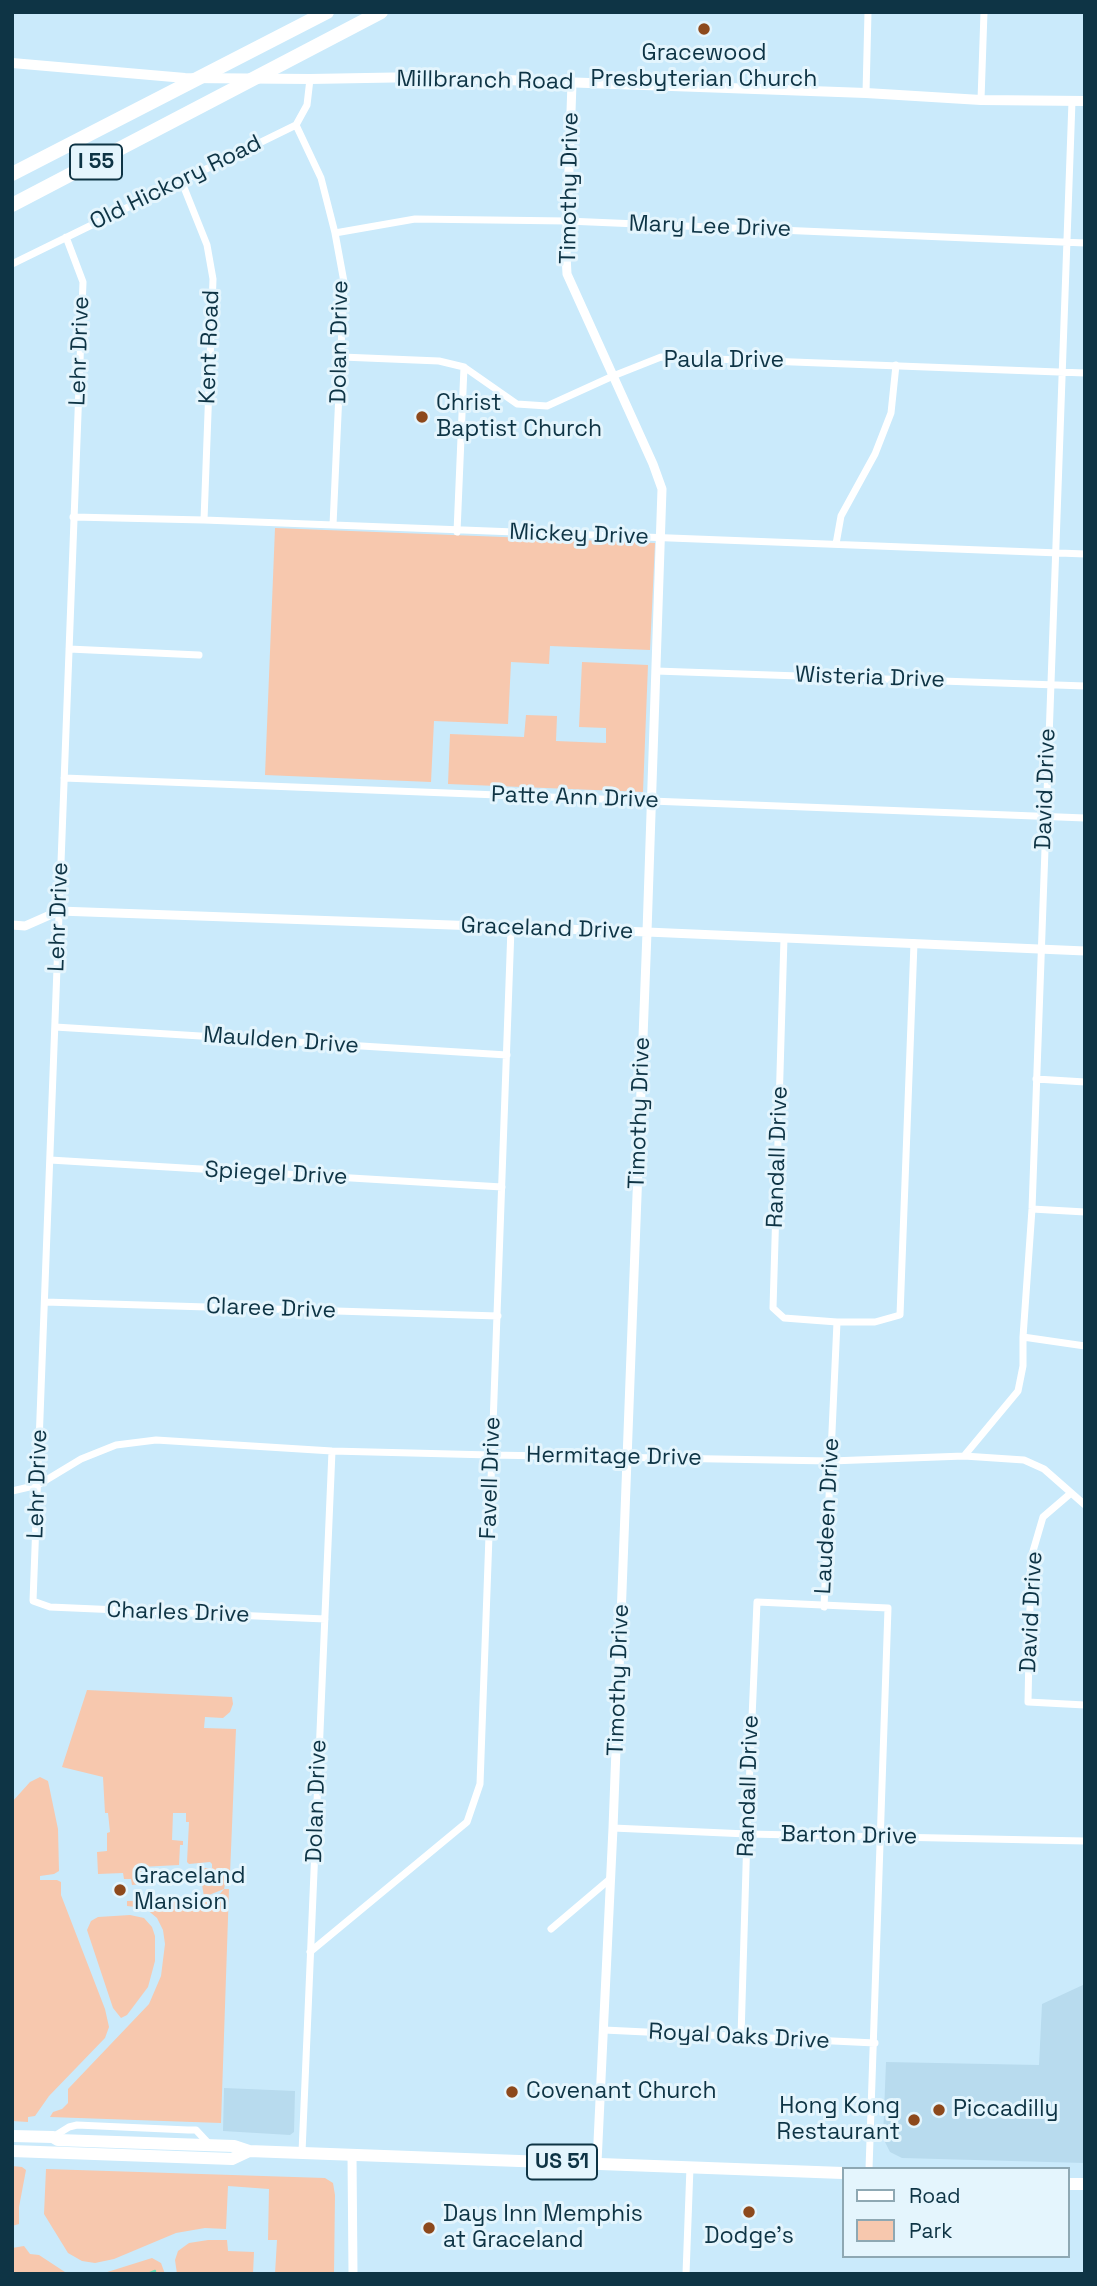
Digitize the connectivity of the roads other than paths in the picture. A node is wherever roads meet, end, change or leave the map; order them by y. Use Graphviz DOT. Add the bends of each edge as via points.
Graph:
graph roads {
  1 [pos="327,12"];
  2 [pos="381,12"];
  3 [pos="868,12"];
  4 [pos="984,12"];
  5 [pos="12,63"];
  6 [pos="310,79"];
  7 [pos="572,83"];
  8 [pos="866,93"];
  9 [pos="981,100"];
  10 [pos="1072,101"];
  11 [pos="1085,101"];
  12 [pos="296,125"];
  13 [pos="12,174"];
  14 [pos="181,180"];
  15 [pos="12,205"];
  16 [pos="566,221"];
  17 [pos="335,233"];
  18 [pos="66,237"];
  19 [pos="1067,242"];
  20 [pos="1085,243"];
  21 [pos="12,264"];
  22 [pos="342,357"];
  23 [pos="896,365"];
  24 [pos="464,367"];
  25 [pos="1062,371"];
  26 [pos="1085,373"];
  27 [pos="613,376"];
  28 [pos="73,517"];
  29 [pos="204,520"];
  30 [pos="333,525"];
  31 [pos="457,532"];
  32 [pos="660,538"];
  33 [pos="835,544"];
  34 [pos="1054,553"];
  35 [pos="1085,554"];
  36 [pos="69,649"];
  37 [pos="199,655"];
  38 [pos="656,671"];
  39 [pos="1050,684"];
  40 [pos="1085,686"];
  41 [pos="64,778"];
  42 [pos="652,801"];
  43 [pos="1046,816"];
  44 [pos="1085,818"];
  45 [pos="59,911"];
  46 [pos="12,925"];
  47 [pos="511,928"];
  48 [pos="647,932"];
  49 [pos="784,938"];
  50 [pos="914,943"];
  51 [pos="1040,948"];
  52 [pos="1085,951"];
  53 [pos="55,1027"];
  54 [pos="507,1055"];
  55 [pos="1036,1079"];
  56 [pos="1085,1082"];
  57 [pos="50,1160"];
  58 [pos="502,1187"];
  59 [pos="1032,1209"];
  60 [pos="1085,1212"];
  61 [pos="45,1302"];
  62 [pos="498,1316"];
  63 [pos="836,1322"];
  64 [pos="1023,1337"];
  65 [pos="1085,1346"];
  66 [pos="332,1451"];
  67 [pos="491,1455"];
  68 [pos="964,1456"];
  69 [pos="627,1457"];
  70 [pos="831,1461"];
  71 [pos="38,1485"];
  72 [pos="12,1491"];
  73 [pos="1071,1493"];
  74 [pos="1085,1505"];
  75 [pos="33,1601"];
  76 [pos="824,1607"];
  77 [pos="324,1619"];
  78 [pos="1085,1705"];
  79 [pos="613,1828"];
  80 [pos="747,1833"];
  81 [pos="882,1837"];
  82 [pos="1085,1841"];
  83 [pos="610,1879"];
  84 [pos="551,1929"];
  85 [pos="310,1952"];
  86 [pos="604,2031"];
  87 [pos="741,2037"];
  88 [pos="874,2043"];
  89 [pos="12,2136"];
  90 [pos="12,2151"];
  91 [pos="249,2151"];
  92 [pos="302,2152"];
  93 [pos="352,2154"];
  94 [pos="597,2163"];
  95 [pos="690,2167"];
  96 [pos="869,2167"];
  97 [pos="842,2173"];
  98 [pos="354,2274"];
  99 [pos="686,2274"];
  1 -- 13 [label="highway, I 55"];
  2 -- 15 [label="highway, I 55"];
  3 -- 8 [label="street"];
  4 -- 9 [label="street"];
  5 -- 6 [label="main road, Millbranch Road" via="185,78"];
  6 -- 7 [label="main road, Millbranch Road"];
  6 -- 12 [label="street" via="307,105"];
  7 -- 8 [label="main road, Millbranch Road"];
  7 -- 16 [label="street, Timothy Drive"];
  8 -- 9 [label="main road, Millbranch Road"];
  9 -- 10 [label="main road, Millbranch Road"];
  10 -- 11 [label="main road, Millbranch Road"];
  10 -- 19 [label="street, David Drive"];
  12 -- 14 [label="street, Old Hickory Road"];
  12 -- 17 [label="street, Dolan Drive" via="321,178"];
  14 -- 18 [label="street, Old Hickory Road"];
  14 -- 29 [label="street, Kent Road" via="207,245 213,279"];
  16 -- 17 [label="street, Mary Lee Drive" via="415,219"];
  16 -- 19 [label="street, Mary Lee Drive"];
  16 -- 27 [label="street, Timothy Drive" via="568,274"];
  17 -- 22 [label="street, Dolan Drive" via="344,282"];
  18 -- 21 [label="street, Old Hickory Road"];
  18 -- 28 [label="street, Lehr Drive" via="83,282"];
  19 -- 20 [label="street, Mary Lee Drive"];
  19 -- 25 [label="street, David Drive"];
  22 -- 24 [label="street, Paula Drive" via="439,361"];
  22 -- 30 [label="street, Dolan Drive"];
  23 -- 25 [label="street, Paula Drive"];
  23 -- 27 [label="street, Paula Drive" via="662,357"];
  23 -- 33 [label="street" via="891,413 875,454 841,516"];
  24 -- 27 [label="street, Paula Drive" via="517,404 547,407"];
  24 -- 31 [label="street"];
  25 -- 26 [label="street, Paula Drive"];
  25 -- 34 [label="street, David Drive"];
  27 -- 32 [label="street, Timothy Drive" via="662,489"];
  28 -- 29 [label="street, Mickey Drive"];
  28 -- 36 [label="street, Lehr Drive"];
  29 -- 30 [label="street, Mickey Drive"];
  30 -- 31 [label="street, Mickey Drive"];
  31 -- 32 [label="street, Mickey Drive"];
  32 -- 33 [label="street, Mickey Drive"];
  32 -- 38 [label="street, Timothy Drive"];
  33 -- 34 [label="street, Mickey Drive"];
  34 -- 35 [label="street, Mickey Drive"];
  34 -- 39 [label="street, David Drive"];
  36 -- 37 [label="street"];
  36 -- 41 [label="street, Lehr Drive"];
  38 -- 39 [label="street, Wisteria Drive"];
  38 -- 42 [label="street, Timothy Drive"];
  39 -- 40 [label="street, Wisteria Drive"];
  39 -- 43 [label="street, David Drive"];
  41 -- 42 [label="street, Patte Ann Drive"];
  41 -- 45 [label="street, Lehr Drive"];
  42 -- 43 [label="street, Patte Ann Drive"];
  42 -- 48 [label="street, Timothy Drive"];
  43 -- 44 [label="street, Patte Ann Drive"];
  43 -- 51 [label="street, David Drive"];
  45 -- 46 [label="street, Graceland Drive" via="26,926"];
  45 -- 47 [label="street, Graceland Drive"];
  45 -- 53 [label="street, Lehr Drive"];
  47 -- 48 [label="street, Graceland Drive"];
  47 -- 54 [label="street, Favell Drive"];
  48 -- 49 [label="street, Graceland Drive"];
  48 -- 69 [label="street, Timothy Drive"];
  49 -- 50 [label="street, Graceland Drive"];
  49 -- 63 [label="street, Randall Drive" via="773,1308 784,1318"];
  50 -- 51 [label="street, Graceland Drive"];
  50 -- 63 [label="street" via="901,1315 875,1322"];
  51 -- 52 [label="street, Graceland Drive"];
  51 -- 55 [label="street, David Drive"];
  53 -- 54 [label="street, Maulden Drive"];
  53 -- 57 [label="street, Lehr Drive"];
  54 -- 58 [label="street, Favell Drive"];
  55 -- 56 [label="street"];
  55 -- 59 [label="street, David Drive"];
  57 -- 58 [label="street, Spiegel Drive"];
  57 -- 61 [label="street, Lehr Drive"];
  58 -- 62 [label="street, Favell Drive"];
  59 -- 60 [label="street"];
  59 -- 64 [label="street, David Drive"];
  61 -- 62 [label="street, Claree Drive"];
  61 -- 71 [label="street, Lehr Drive"];
  62 -- 67 [label="street, Favell Drive"];
  63 -- 70 [label="street, Laudeen Drive"];
  64 -- 65 [label="street"];
  64 -- 68 [label="street, David Drive" via="1018,1391"];
  66 -- 67 [label="street, Hermitage Drive"];
  66 -- 71 [label="street, Hermitage Drive" via="156,1440 116,1445 81,1459"];
  66 -- 77 [label="street, Dolan Drive"];
  67 -- 69 [label="street, Hermitage Drive"];
  67 -- 85 [label="street, Favell Drive" via="480,1784 467,1822"];
  68 -- 70 [label="street, Hermitage Drive"];
  68 -- 73 [label="street, Hermitage Drive" via="1024,1460 1044,1469"];
  69 -- 70 [label="street, Hermitage Drive"];
  69 -- 79 [label="street, Timothy Drive"];
  70 -- 76 [label="street, Laudeen Drive"];
  71 -- 72 [label="street, Hermitage Drive"];
  71 -- 75 [label="street, Lehr Drive"];
  73 -- 74 [label="street, Hermitage Drive"];
  73 -- 78 [label="street, David Drive" via="1043,1517 1031,1558 1028,1702"];
  75 -- 77 [label="street, Charles Drive" via="50,1607"];
  76 -- 80 [label="street, Randall Drive" via="757,1602"];
  76 -- 81 [label="street, Laudeen Drive" via="888,1608"];
  77 -- 85 [label="street, Dolan Drive"];
  79 -- 80 [label="street, Barton Drive"];
  79 -- 83 [label="street, Timothy Drive"];
  80 -- 81 [label="street, Barton Drive"];
  80 -- 87 [label="street, Randall Drive"];
  81 -- 82 [label="street, Barton Drive"];
  81 -- 88 [label="street, Laudeen Drive"];
  83 -- 84 [label="street"];
  83 -- 86 [label="street, Timothy Drive"];
  85 -- 92 [label="street, Dolan Drive"];
  86 -- 87 [label="street, Royal Oaks Drive"];
  86 -- 94 [label="street, Timothy Drive"];
  87 -- 88 [label="street, Royal Oaks Drive"];
  88 -- 96 [label="street, Laudeen Drive"];
  89 -- 91 [label="main road, US 51" via="234,2146"];
  90 -- 91 [label="main road, US 51" via="232,2159"];
  91 -- 92 [label="main road, US 51"];
  92 -- 93 [label="main road, US 51"];
  93 -- 94 [label="main road, US 51"];
  93 -- 98 [label="street"];
  94 -- 95 [label="main road, US 51"];
  95 -- 97 [label="main road, US 51"];
  95 -- 99 [label="street"];
}
